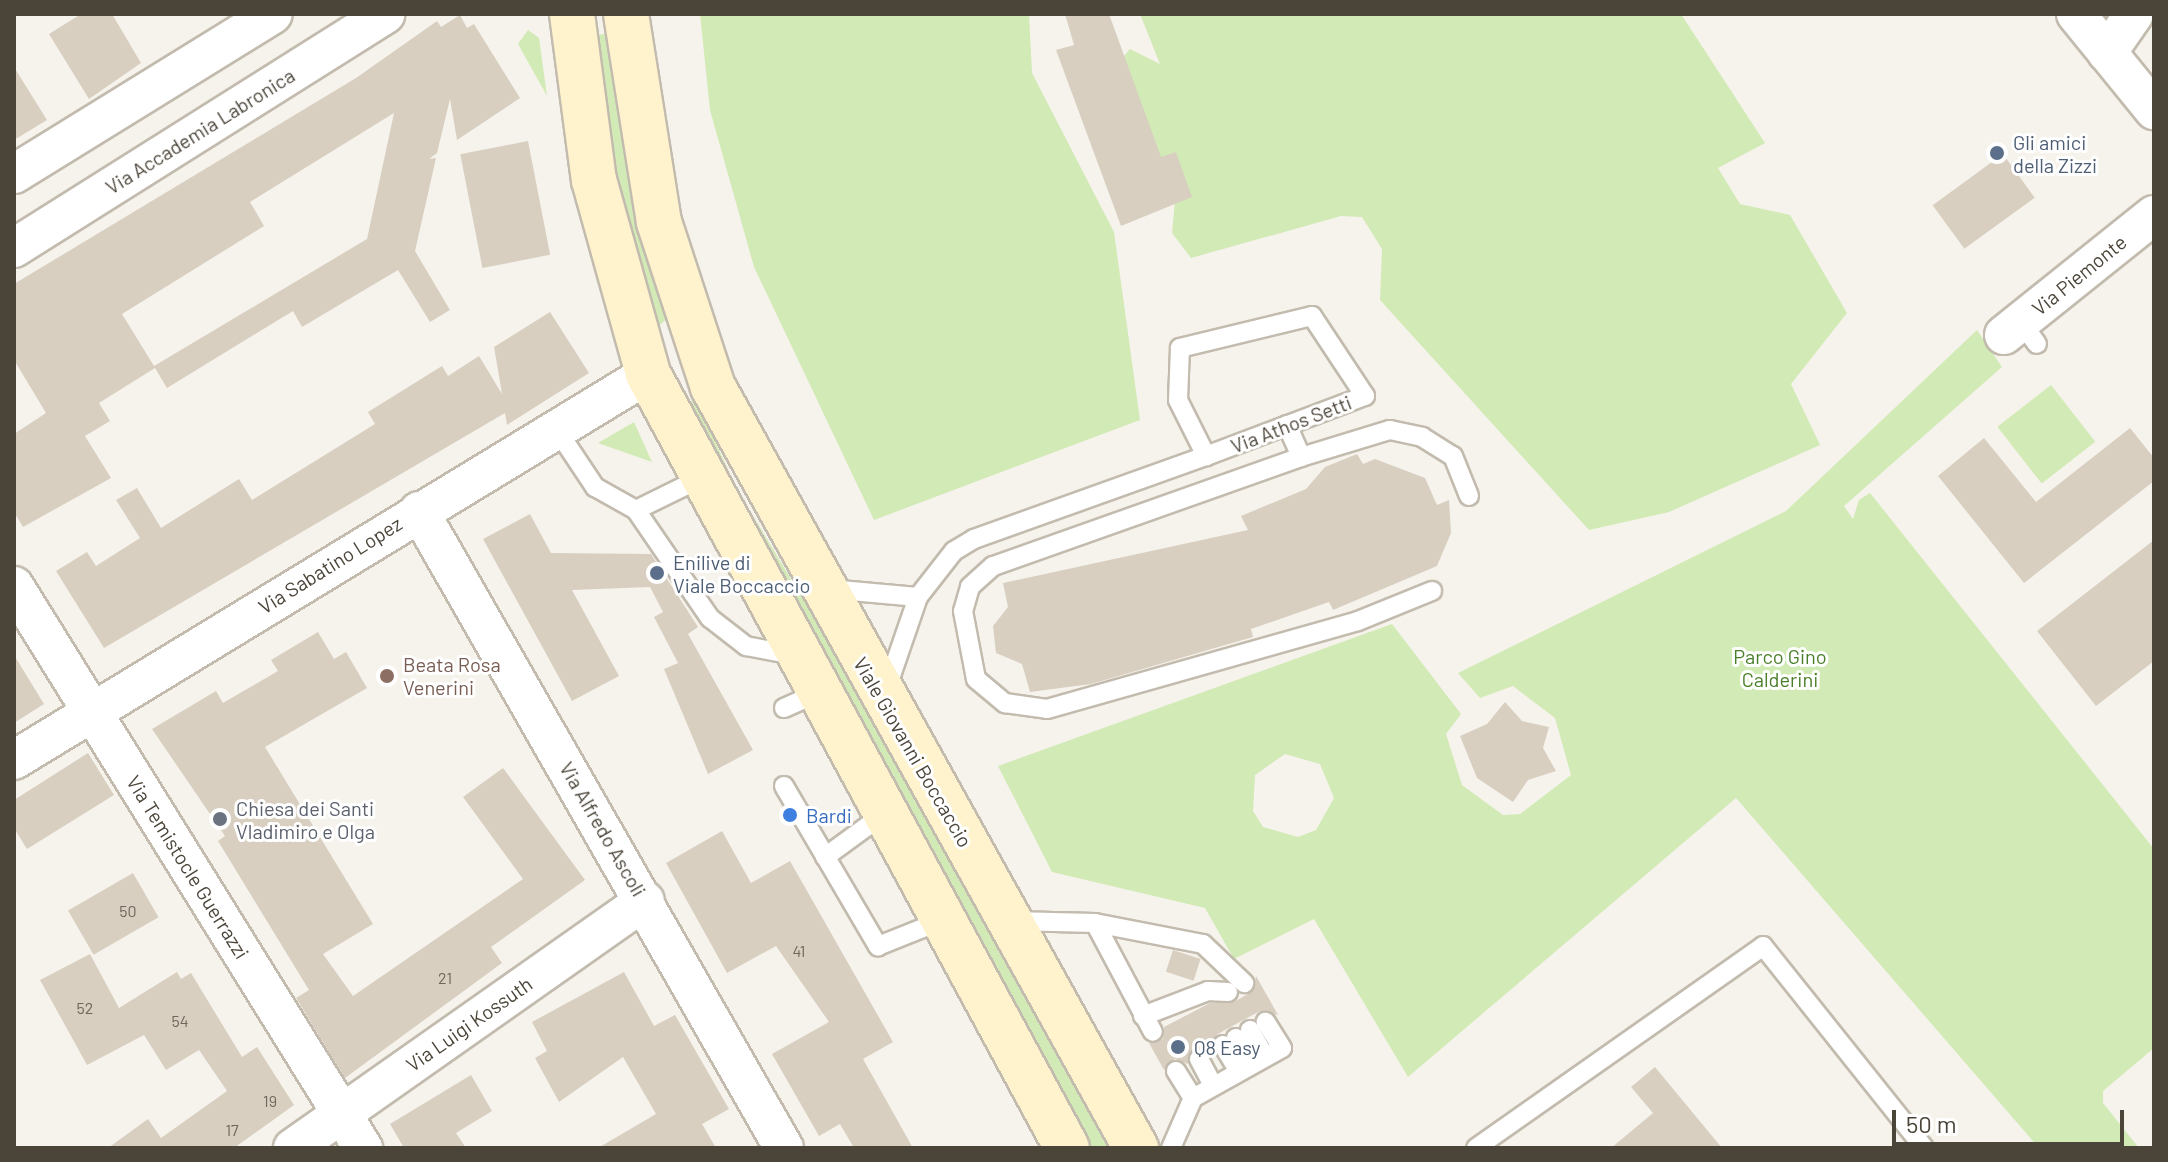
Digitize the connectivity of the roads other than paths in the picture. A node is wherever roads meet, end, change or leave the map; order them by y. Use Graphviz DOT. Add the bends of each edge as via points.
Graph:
graph roads {
  1 [pos="273,14"];
  2 [pos="385,14"];
  3 [pos="572,14"];
  4 [pos="626,14"];
  5 [pos="2076,14"];
  6 [pos="2134,14"];
  7 [pos="2107,53"];
  8 [pos="2154,110"];
  9 [pos="14,174"];
  10 [pos="2154,215"];
  11 [pos="14,248"];
  12 [pos="2013,337"];
  13 [pos="699,351"];
  14 [pos="648,374"];
  15 [pos="1287,425"];
  16 [pos="557,430"];
  17 [pos="1206,456"];
  18 [pos="1301,457"];
  19 [pos="699,479"];
  20 [pos="1469,496"];
  21 [pos="636,510"];
  22 [pos="419,511"];
  23 [pos="14,586"];
  24 [pos="819,588"];
  25 [pos="1432,591"];
  26 [pos="918,597"];
  27 [pos="794,656"];
  28 [pos="882,700"];
  29 [pos="93,712"];
  30 [pos="14,760"];
  31 [pos="784,786"];
  32 [pos="884,814"];
  33 [pos="825,857"];
  34 [pos="645,901"];
  35 [pos="943,920"];
  36 [pos="1009,921"];
  37 [pos="1095,923"];
  38 [pos="1199,1059"];
  39 [pos="1251,1064"];
  40 [pos="1176,1071"];
  41 [pos="1213,1085"];
  42 [pos="1193,1098"];
  43 [pos="341,1114"];
  44 [pos="293,1148"];
  45 [pos="363,1148"];
  46 [pos="784,1148"];
  47 [pos="1067,1148"];
  48 [pos="1136,1148"];
  49 [pos="1171,1148"];
  50 [pos="1476,1148"];
  51 [pos="1924,1148"];
  1 -- 9 [label="street"];
  2 -- 11 [label="street, Via Accademia Labronica"];
  3 -- 14 [label="main road" via="594,180"];
  4 -- 13 [label="main road, Viale Giovanni Boccaccio" via="659,222"];
  5 -- 7 [label="street"];
  6 -- 7 [label="street"];
  7 -- 8 [label="street"];
  10 -- 12 [label="street, Via Piemonte"];
  13 -- 14 [label="main road"];
  13 -- 24 [label="main road, Viale Giovanni Boccaccio"];
  14 -- 16 [label="street, Via Sabatino Lopez"];
  14 -- 19 [label="main road"];
  15 -- 17 [label="lane, Via Athos Setti"];
  15 -- 17 [label="lane, Via Athos Setti" via="1365,396 1312,316 1180,348 1178,400"];
  15 -- 18 [label="lane"];
  16 -- 21 [label="lane" via="595,487"];
  16 -- 22 [label="street, Via Sabatino Lopez"];
  17 -- 26 [label="lane, Via Athos Setti" via="974,539 954,551"];
  18 -- 20 [label="lane" via="1390,430 1422,437 1453,456"];
  18 -- 25 [label="lane" via="993,566 970,587 963,611 976,679 1005,703 1047,709 1358,621"];
  19 -- 21 [label="lane"];
  19 -- 27 [label="main road"];
  21 -- 27 [label="lane" via="710,618 746,646"];
  22 -- 29 [label="street, Via Sabatino Lopez"];
  22 -- 34 [label="street, Via Alfredo Ascoli"];
  23 -- 29 [label="street, Via Temistocle Guerrazzi"];
  24 -- 26 [label="lane"];
  24 -- 28 [label="main road, Viale Giovanni Boccaccio"];
  26 -- 28 [label="lane, Via Athos Setti"];
  27 -- 32 [label="main road" via="800,701"];
  28 -- 36 [label="main road, Viale Giovanni Boccaccio"];
  29 -- 30 [label="street, Via Sabatino Lopez"];
  29 -- 43 [label="street, Via Temistocle Guerrazzi"];
  31 -- 33 [label="lane"];
  32 -- 33 [label="lane"];
  32 -- 35 [label="main road"];
  33 -- 35 [label="lane" via="878,946"];
  34 -- 43 [label="street, Via Luigi Kossuth"];
  34 -- 46 [label="street, Via Alfredo Ascoli"];
  35 -- 47 [label="main road"];
  36 -- 37 [label="lane"];
  36 -- 48 [label="main road, Viale Giovanni Boccaccio"];
  37 -- 37 [label="lane" via="1203,944 1215,995 1148,1024"];
  38 -- 41 [label="lane"];
  39 -- 39 [label="lane" via="1282,1048 1244,1034"];
  39 -- 41 [label="lane"];
  40 -- 42 [label="lane"];
  41 -- 42 [label="lane"];
  42 -- 49 [label="lane"];
  43 -- 44 [label="street, Via Luigi Kossuth"];
  43 -- 45 [label="street, Via Temistocle Guerrazzi"];
  50 -- 51 [label="lane" via="1763,946"];
}
